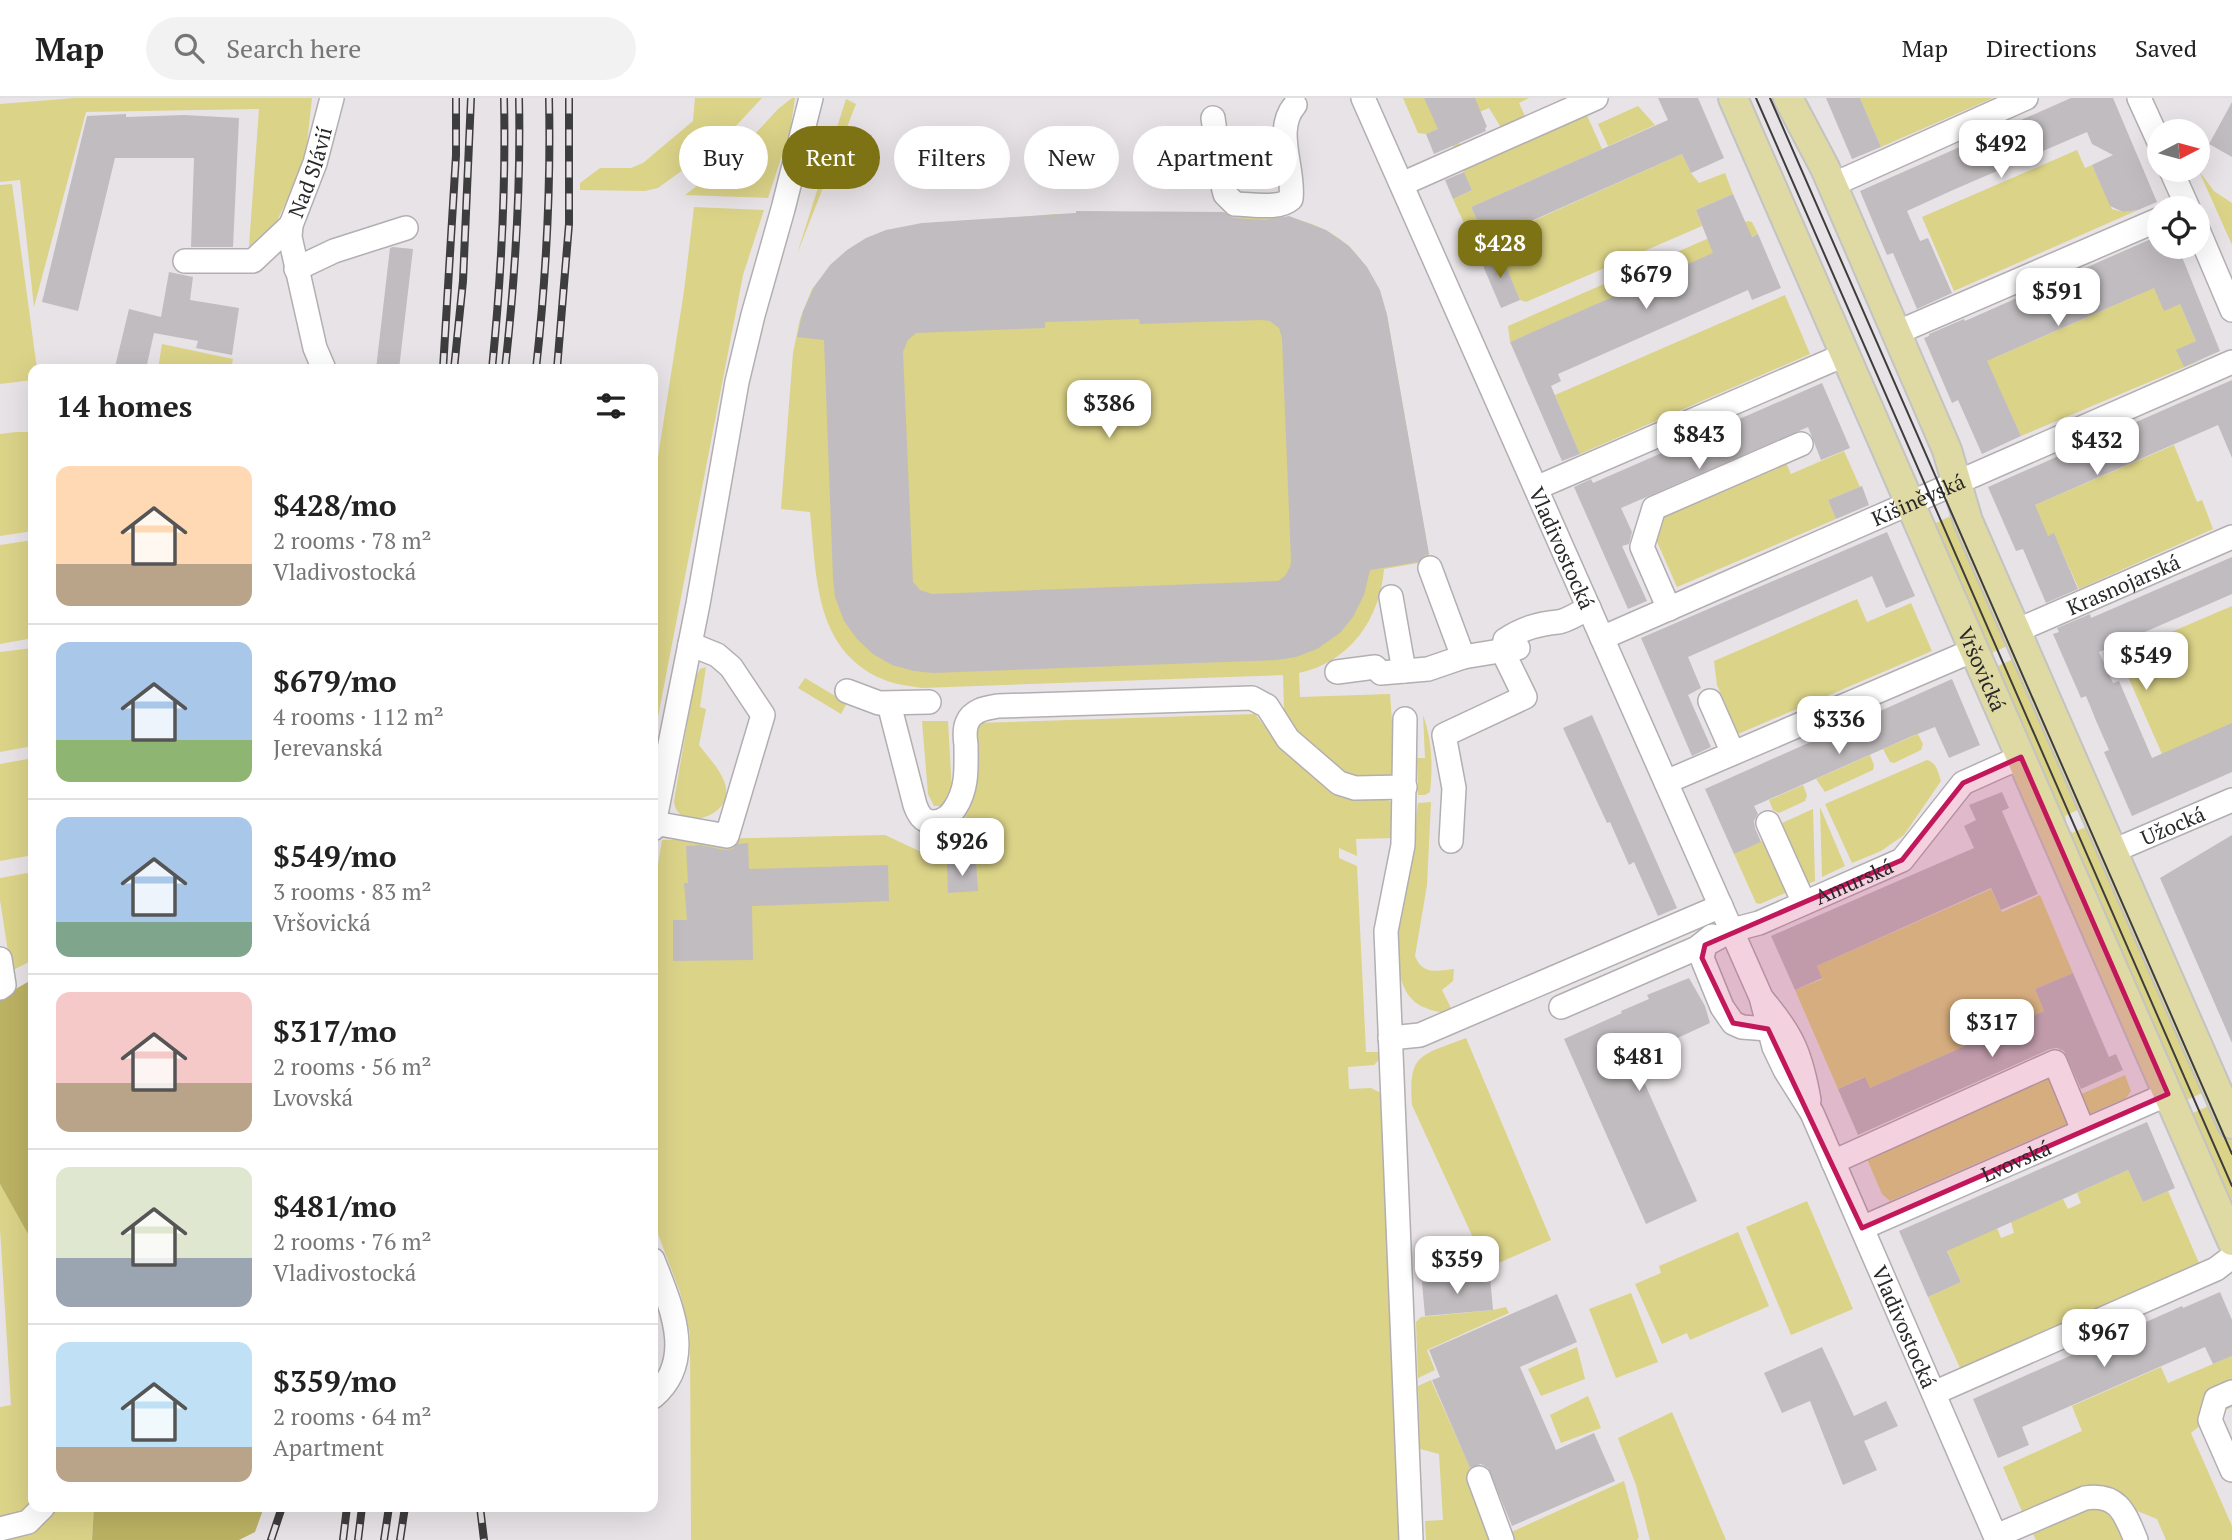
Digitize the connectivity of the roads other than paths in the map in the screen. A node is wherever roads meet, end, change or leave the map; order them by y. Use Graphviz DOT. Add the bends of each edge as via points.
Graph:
graph roads {
  1 [pos="332,98"];
  2 [pos="811,98"];
  3 [pos="1363,98"];
  4 [pos="1596,98"];
  5 [pos="1733,98"];
  6 [pos="1788,98"];
  7 [pos="2026,98"];
  8 [pos="2139,98"];
  9 [pos="1295,105"];
  10 [pos="1213,118"];
  11 [pos="2149,119"];
  12 [pos="1402,184"];
  13 [pos="1832,185"];
  14 [pos="291,225"];
  15 [pos="2147,225"];
  16 [pos="406,228"];
  17 [pos="2210,258"];
  18 [pos="185,261"];
  19 [pos="296,269"];
  20 [pos="2232,310"];
  21 [pos="1896,333"];
  22 [pos="1844,355"];
  23 [pos="2232,362"];
  24 [pos="322,364"];
  25 [pos="1801,444"];
  26 [pos="1957,482"];
  27 [pos="1536,488"];
  28 [pos="1909,504"];
  29 [pos="2232,537"];
  30 [pos="1430,568"];
  31 [pos="1391,597"];
  32 [pos="1589,608"];
  33 [pos="1670,609"];
  34 [pos="2016,631"];
  35 [pos="1602,638"];
  36 [pos="690,644"];
  37 [pos="1974,650"];
  38 [pos="1503,652"];
  39 [pos="1463,657"];
  40 [pos="1404,671"];
  41 [pos="1337,672"];
  42 [pos="847,691"];
  43 [pos="1710,701"];
  44 [pos="929,702"];
  45 [pos="889,704"];
  46 [pos="1405,719"];
  47 [pos="1733,753"];
  48 [pos="2021,757"];
  49 [pos="1666,782"];
  50 [pos="1405,787"];
  51 [pos="2232,800"];
  52 [pos="658,801"];
  53 [pos="1768,823"];
  54 [pos="658,827"];
  55 [pos="1451,841"];
  56 [pos="2113,851"];
  57 [pos="1804,903"];
  58 [pos="1721,906"];
  59 [pos="1731,929"];
  60 [pos="0,959"];
  61 [pos="0,988"];
  62 [pos="1761,997"];
  63 [pos="1561,1007"];
  64 [pos="1768,1029"];
  65 [pos="1390,1038"];
  66 [pos="2168,1094"];
  67 [pos="1812,1114"];
  68 [pos="2232,1124"];
  69 [pos="2083,1130"];
  70 [pos="1833,1162"];
  71 [pos="1862,1228"];
  72 [pos="2232,1241"];
  73 [pos="2232,1257"];
  74 [pos="658,1273"];
  75 [pos="658,1392"];
  76 [pos="2232,1392"];
  77 [pos="1934,1393"];
  78 [pos="2232,1470"];
  79 [pos="1479,1478"];
  80 [pos="38,1512"];
  81 [pos="0,1529"];
  82 [pos="1997,1538"];
  83 [pos="1410,1540"];
  84 [pos="1502,1540"];
  85 [pos="2136,1540"];
  1 -- 14 [label="street, Nad Slávií" via="315,163"];
  2 -- 36 [label="street" via="737,382"];
  3 -- 12 [label="street, Vladivostocká"];
  4 -- 12 [label="street"];
  5 -- 22 [label="main road, Vršovická"];
  6 -- 13 [label="main road"];
  7 -- 13 [label="street"];
  8 -- 11 [label="street"];
  9 -- 10 [label="street" via="1285,126 1291,199 1280,205 1235,204 1226,194"];
  12 -- 27 [label="street, Vladivostocká"];
  13 -- 21 [label="main road"];
  14 -- 18 [label="street" via="253,261"];
  14 -- 19 [label="street, Nad Slávií"];
  15 -- 21 [label="street"];
  16 -- 19 [label="street" via="334,251"];
  17 -- 20 [label="street"];
  19 -- 24 [label="street, Nad Slávií"];
  21 -- 26 [label="main road"];
  22 -- 27 [label="street"];
  22 -- 28 [label="main road, Vršovická"];
  23 -- 26 [label="street, Kišiněvská"];
  25 -- 33 [label="street" via="1654,508 1642,547"];
  26 -- 28 [label="street, Kišiněvská"];
  26 -- 34 [label="main road" via="1968,521"];
  27 -- 32 [label="street, Vladivostocká"];
  28 -- 33 [label="street, Kišiněvská"];
  28 -- 37 [label="main road, Vršovická"];
  29 -- 34 [label="street, Krasnojarská"];
  30 -- 39 [label="street"];
  31 -- 40 [label="street"];
  32 -- 35 [label="street, Vladivostocká"];
  32 -- 38 [label="street" via="1559,622 1550,620 1516,632 1505,640"];
  33 -- 35 [label="street, Kišiněvská"];
  34 -- 56 [label="main road"];
  35 -- 49 [label="street, Vladivostocká"];
  36 -- 52 [label="street"];
  36 -- 54 [label="street" via="732,667 763,715 727,836"];
  37 -- 47 [label="street"];
  37 -- 48 [label="main road, Vršovická"];
  38 -- 39 [label="street"];
  38 -- 55 [label="street" via="1525,697 1444,735 1454,788"];
  39 -- 40 [label="street" via="1428,669"];
  40 -- 41 [label="street" via="1381,673 1376,667"];
  42 -- 45 [label="street"];
  43 -- 47 [label="street"];
  44 -- 45 [label="street"];
  45 -- 50 [label="street" via="915,804 928,822 948,817 961,798 967,774 965,730 970,718 998,706 1252,698 1267,706 1288,739 1339,783 1355,788"];
  46 -- 50 [label="street"];
  47 -- 49 [label="street"];
  48 -- 57 [label="street, Amurská" via="1963,783 1902,860"];
  48 -- 66 [label="main road, Vršovická"];
  49 -- 58 [label="street, Vladivostocká"];
  50 -- 65 [label="street" via="1403,845 1386,931"];
  51 -- 56 [label="street, Užocká"];
  53 -- 57 [label="street"];
  56 -- 68 [label="main road"];
  57 -- 59 [label="street, Amurská" via="1759,923"];
  58 -- 59 [label="street, Vladivostocká"];
  58 -- 65 [label="street" via="1420,1035"];
  59 -- 62 [label="street, Vladivostocká"];
  59 -- 63 [label="street"];
  59 -- 64 [label="street" via="1705,944 1702,958 1733,1023"];
  60 -- 61 [label="street" via="4,985"];
  62 -- 64 [label="street, Vladivostocká"];
  62 -- 67 [label="street, Vladivostocká" via="1788,1030 1804,1072"];
  64 -- 67 [label="street, Vladivostocká" via="1785,1070"];
  65 -- 83 [label="street"];
  66 -- 69 [label="street, Lvovská"];
  66 -- 72 [label="main road, Vršovická"];
  67 -- 70 [label="street, Vladivostocká"];
  69 -- 70 [label="street" via="2055,1062"];
  69 -- 71 [label="street, Lvovská"];
  70 -- 71 [label="street, Vladivostocká"];
  71 -- 77 [label="street, Vladivostocká"];
  73 -- 77 [label="street" via="2216,1269"];
  74 -- 75 [label="street" via="677,1336 669,1378"];
  76 -- 78 [label="street" via="2216,1399 2210,1420"];
  77 -- 82 [label="street, Vladivostocká"];
  79 -- 84 [label="street"];
  80 -- 81 [label="street" via="28,1522"];
  82 -- 85 [label="street" via="2094,1497 2109,1499 2120,1507"];
}
